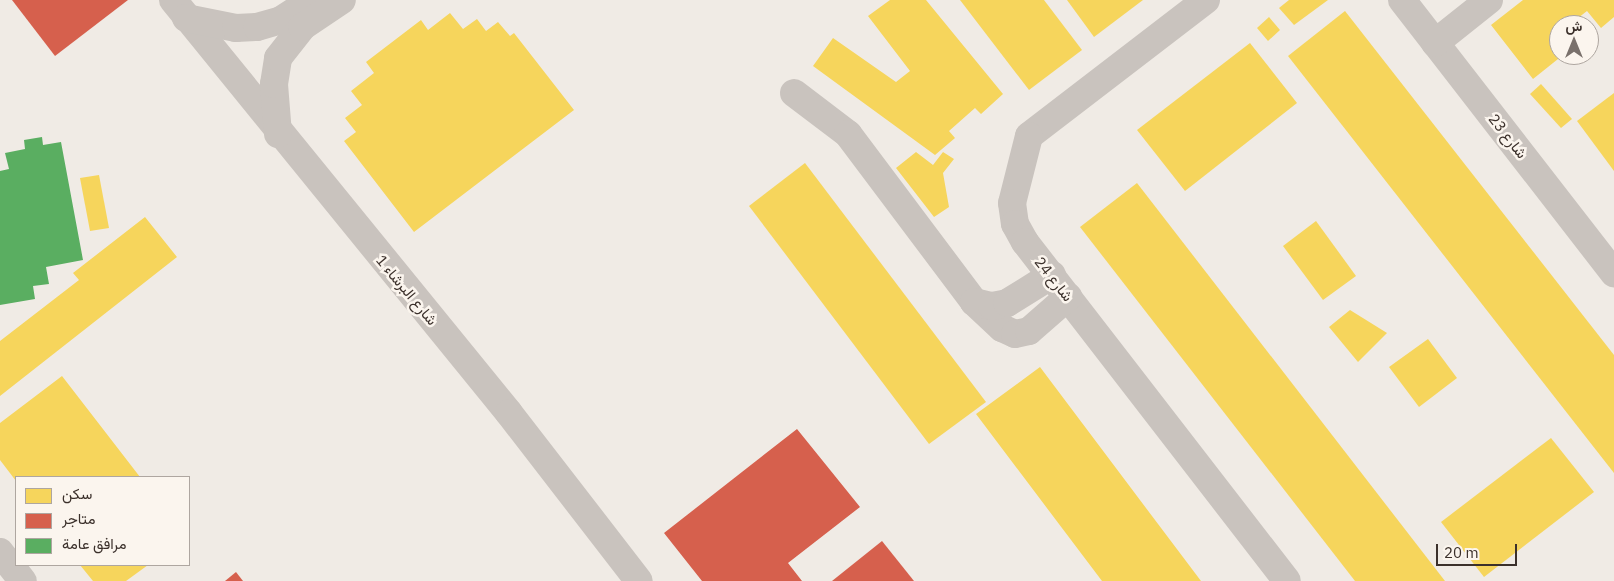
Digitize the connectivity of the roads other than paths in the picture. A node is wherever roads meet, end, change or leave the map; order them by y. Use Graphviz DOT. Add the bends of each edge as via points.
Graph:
graph roads {
  1 [pos="312,0"];
  2 [pos="342,0"];
  3 [pos="1206,0"];
  4 [pos="1402,0"];
  5 [pos="1489,0"];
  6 [pos="180,9"];
  7 [pos="1435,43"];
  8 [pos="794,93"];
  9 [pos="278,134"];
  10 [pos="1613,269"];
  11 [pos="1052,275"];
  12 [pos="1068,297"];
  13 [pos="974,302"];
  14 [pos="0,552"];
  15 [pos="23,581"];
  16 [pos="639,581"];
  17 [pos="1287,581"];
  1 -- 6 [label="street" via="281,20 257,27 236,28"];
  2 -- 9 [label="street" via="294,34 278,58 274,84"];
  3 -- 11 [label="street, شارع 24" via="1029,136 1012,203 1015,224"];
  4 -- 7 [label="street, شارع 23"];
  5 -- 7 [label="street"];
  6 -- 9 [label="street, شارع البرشاء 1"];
  7 -- 10 [label="street, شارع 23"];
  8 -- 13 [label="street" via="848,134"];
  9 -- 16 [label="street, شارع البرشاء 1" via="509,413"];
  11 -- 12 [label="street, شارع 24"];
  11 -- 13 [label="street" via="1006,303 992,306"];
  12 -- 13 [label="street" via="1029,331 1015,334 1002,328"];
  12 -- 17 [label="street, شارع 24"];
  14 -- 15 [label="street"];
}
